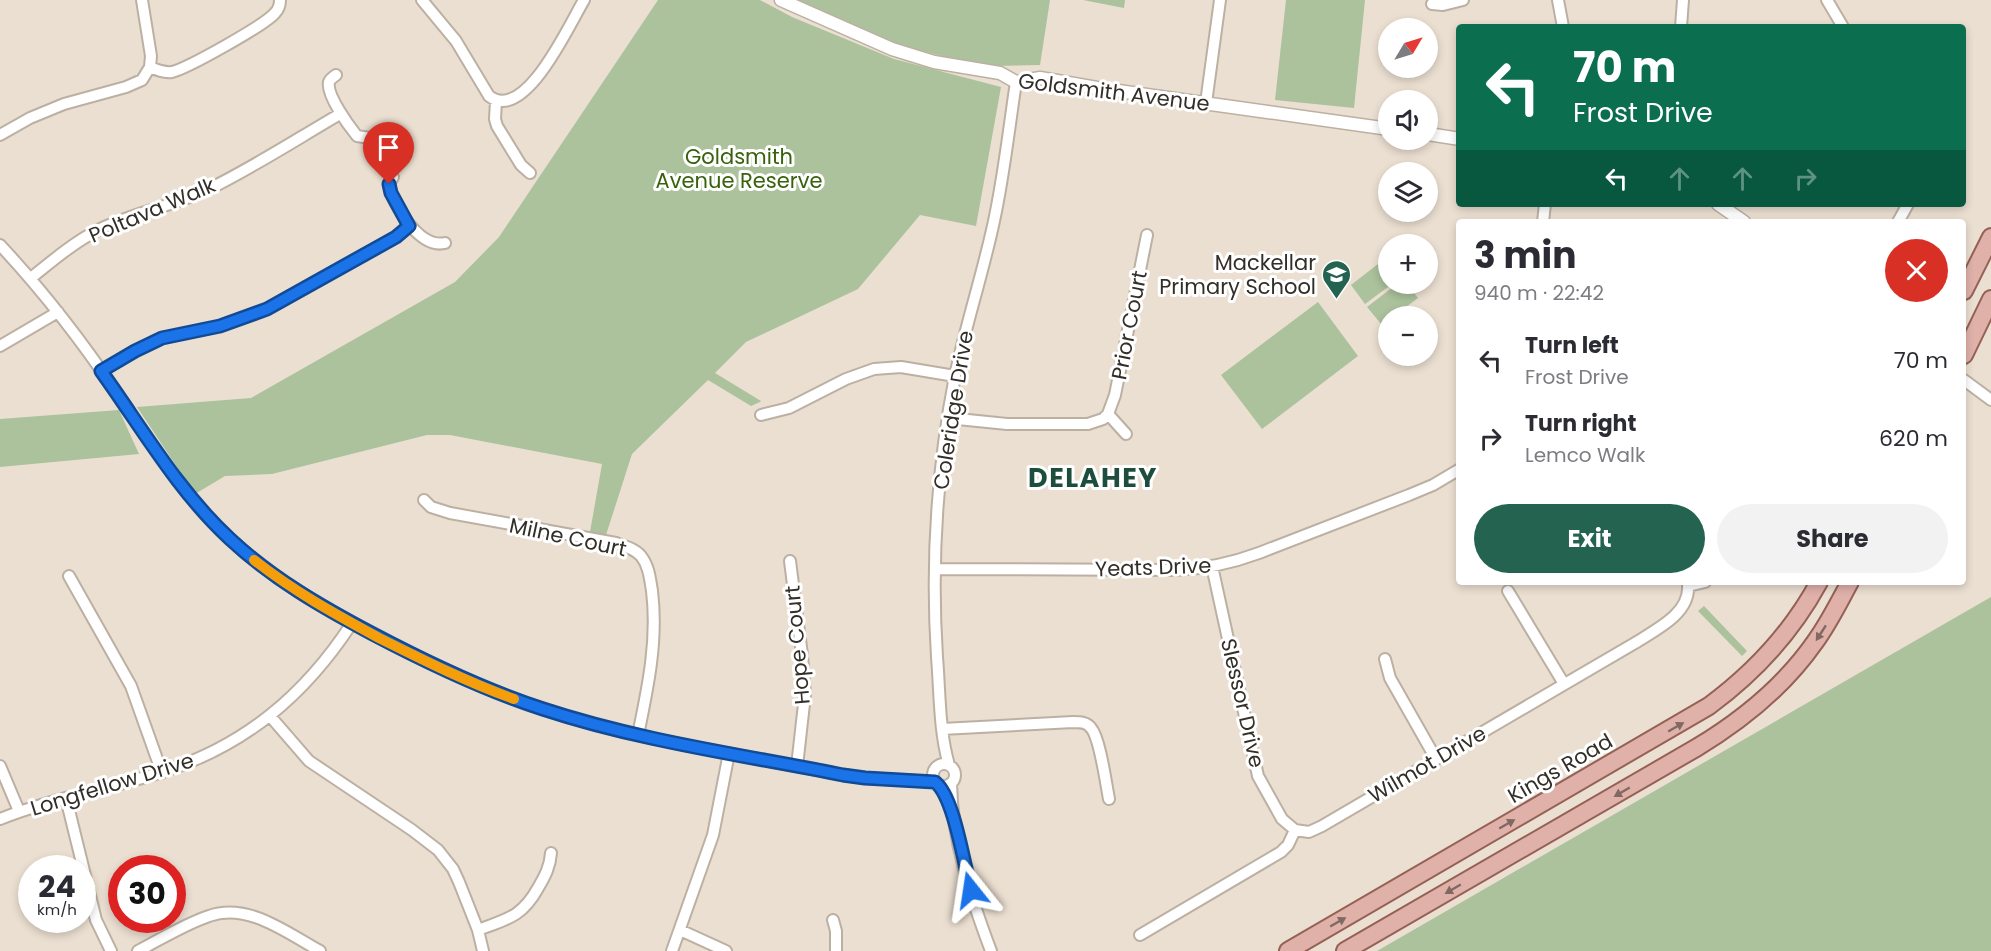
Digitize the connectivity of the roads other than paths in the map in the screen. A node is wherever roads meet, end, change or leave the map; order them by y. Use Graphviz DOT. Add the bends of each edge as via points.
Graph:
graph roads {
  1 [pos="142,0"];
  2 [pos="280,0"];
  3 [pos="422,0"];
  4 [pos="584,0"];
  5 [pos="781,0"];
  6 [pos="1220,0"];
  7 [pos="1463,0"];
  8 [pos="1558,0"];
  9 [pos="1683,0"];
  10 [pos="1827,0"];
  11 [pos="1431,4"];
  12 [pos="1562,24"];
  13 [pos="1681,24"];
  14 [pos="1841,24"];
  15 [pos="150,67"];
  16 [pos="336,75"];
  17 [pos="1016,82"];
  18 [pos="496,101"];
  19 [pos="1206,103"];
  20 [pos="340,114"];
  21 [pos="1378,127"];
  22 [pos="0,135"];
  23 [pos="1438,136"];
  24 [pos="370,138"];
  25 [pos="1456,138"];
  26 [pos="530,173"];
  27 [pos="393,177"];
  28 [pos="1722,207"];
  29 [pos="1740,219"];
  30 [pos="409,226"];
  31 [pos="1147,235"];
  32 [pos="1991,237"];
  33 [pos="445,243"];
  34 [pos="0,245"];
  35 [pos="31,278"];
  36 [pos="1966,287"];
  37 [pos="1991,299"];
  38 [pos="58,312"];
  39 [pos="0,346"];
  40 [pos="1966,351"];
  41 [pos="101,371"];
  42 [pos="955,376"];
  43 [pos="1966,381"];
  44 [pos="1991,400"];
  45 [pos="1108,414"];
  46 [pos="760,415"];
  47 [pos="948,418"];
  48 [pos="1126,434"];
  49 [pos="1456,472"];
  50 [pos="424,500"];
  51 [pos="790,561"];
  52 [pos="1212,566"];
  53 [pos="935,569"];
  54 [pos="69,576"];
  55 [pos="1688,585"];
  56 [pos="1818,585"];
  57 [pos="1848,585"];
  58 [pos="1508,591"];
  59 [pos="352,623"];
  60 [pos="1385,659"];
  61 [pos="1564,684"];
  62 [pos="270,716"];
  63 [pos="942,729"];
  64 [pos="638,735"];
  65 [pos="729,753"];
  66 [pos="1436,759"];
  67 [pos="0,766"];
  68 [pos="797,766"];
  69 [pos="162,772"];
  70 [pos="941,775"];
  71 [pos="66,798"];
  72 [pos="1109,799"];
  73 [pos="19,811"];
  74 [pos="0,819"];
  75 [pos="1294,830"];
  76 [pos="551,853"];
  77 [pos="833,920"];
  78 [pos="478,930"];
  79 [pos="680,930"];
  80 [pos="1140,935"];
  81 [pos="111,951"];
  82 [pos="138,951"];
  83 [pos="320,951"];
  84 [pos="483,951"];
  85 [pos="672,951"];
  86 [pos="726,951"];
  87 [pos="836,951"];
  88 [pos="991,951"];
  89 [pos="1288,951"];
  90 [pos="1346,951"];
  1 -- 15 [label="street"];
  2 -- 15 [label="street" via="278,9 268,19 197,60 171,72"];
  3 -- 18 [label="street" via="456,41 489,96"];
  4 -- 18 [label="street" via="538,77 507,100"];
  5 -- 17 [label="street, Goldsmith Avenue" via="892,49 934,62 1000,74"];
  6 -- 19 [label="street"];
  7 -- 11 [label="street"];
  8 -- 12 [label="street"];
  9 -- 13 [label="street"];
  10 -- 14 [label="street"];
  15 -- 22 [label="street" via="142,80 134,84 64,104"];
  16 -- 20 [label="street" via="329,86"];
  17 -- 19 [label="street, Goldsmith Avenue" via="1040,78"];
  17 -- 42 [label="street, Coleridge Drive" via="994,222"];
  18 -- 26 [label="street" via="497,126"];
  19 -- 21 [label="street, Goldsmith Avenue"];
  20 -- 24 [label="street" via="357,136"];
  20 -- 35 [label="street, Poltava Walk" via="210,188 97,231"];
  23 -- 25 [label="street"];
  27 -- 30 [label="street" via="389,184 391,193"];
  28 -- 29 [label="street"];
  30 -- 33 [label="street" via="429,240"];
  30 -- 41 [label="street" via="278,304 237,322 162,338"];
  31 -- 45 [label="street, Prior Court"];
  32 -- 36 [label="main road"];
  34 -- 35 [label="street"];
  35 -- 38 [label="street"];
  37 -- 40 [label="main road"];
  38 -- 39 [label="street"];
  38 -- 41 [label="street"];
  41 -- 59 [label="street" via="190,496 229,538 275,577"];
  42 -- 46 [label="street" via="901,367 874,369 789,408"];
  42 -- 47 [label="street, Coleridge Drive"];
  43 -- 44 [label="street"];
  45 -- 47 [label="street" via="1088,424 1007,424"];
  45 -- 48 [label="street"];
  47 -- 53 [label="street, Coleridge Drive"];
  49 -- 52 [label="street, Yeats Drive" via="1409,495 1244,558"];
  50 -- 64 [label="street, Milne Court" via="443,511 616,543 640,554 650,574 654,645"];
  51 -- 68 [label="street, Hope Court" via="805,695"];
  52 -- 53 [label="street, Yeats Drive" via="1176,570"];
  52 -- 75 [label="street, Slessor Drive" via="1258,776 1282,819"];
  53 -- 63 [label="street, Coleridge Drive"];
  54 -- 69 [label="street" via="131,687"];
  55 -- 61 [label="street, Wilmot Drive" via="1683,607 1665,622"];
  89 -- 56 [label="main road, Kings Road, one-way" via="1709,706 1739,684 1779,643"];
  57 -- 90 [label="main road, one-way" via="1802,659 1733,724"];
  58 -- 61 [label="street"];
  59 -- 62 [label="street, Longfellow Drive" via="315,674"];
  59 -- 64 [label="street" via="463,679 506,696"];
  60 -- 66 [label="street" via="1390,678"];
  61 -- 66 [label="street, Wilmot Drive"];
  62 -- 69 [label="street, Longfellow Drive" via="214,752"];
  62 -- 78 [label="street" via="309,761 438,850 453,869"];
  63 -- 70 [label="street, Coleridge Drive"];
  63 -- 72 [label="street" via="1083,722 1093,730"];
  64 -- 65 [label="street"];
  65 -- 68 [label="street"];
  65 -- 79 [label="street" via="712,835"];
  66 -- 75 [label="street, Wilmot Drive" via="1315,830"];
  67 -- 73 [label="street"];
  68 -- 70 [label="street" via="865,778 910,780"];
  69 -- 71 [label="street, Longfellow Drive"];
  70 -- 88 [label="street, Coleridge Drive"];
  71 -- 73 [label="street, Longfellow Drive"];
  71 -- 81 [label="street" via="96,920"];
  73 -- 74 [label="street, Longfellow Drive"];
  75 -- 80 [label="street" via="1281,852"];
  76 -- 78 [label="street" via="548,871 528,905 515,915"];
  77 -- 87 [label="street"];
  78 -- 84 [label="street"];
  79 -- 85 [label="street"];
  79 -- 86 [label="street"];
  82 -- 83 [label="street" via="209,915 233,912 265,921"];
}
